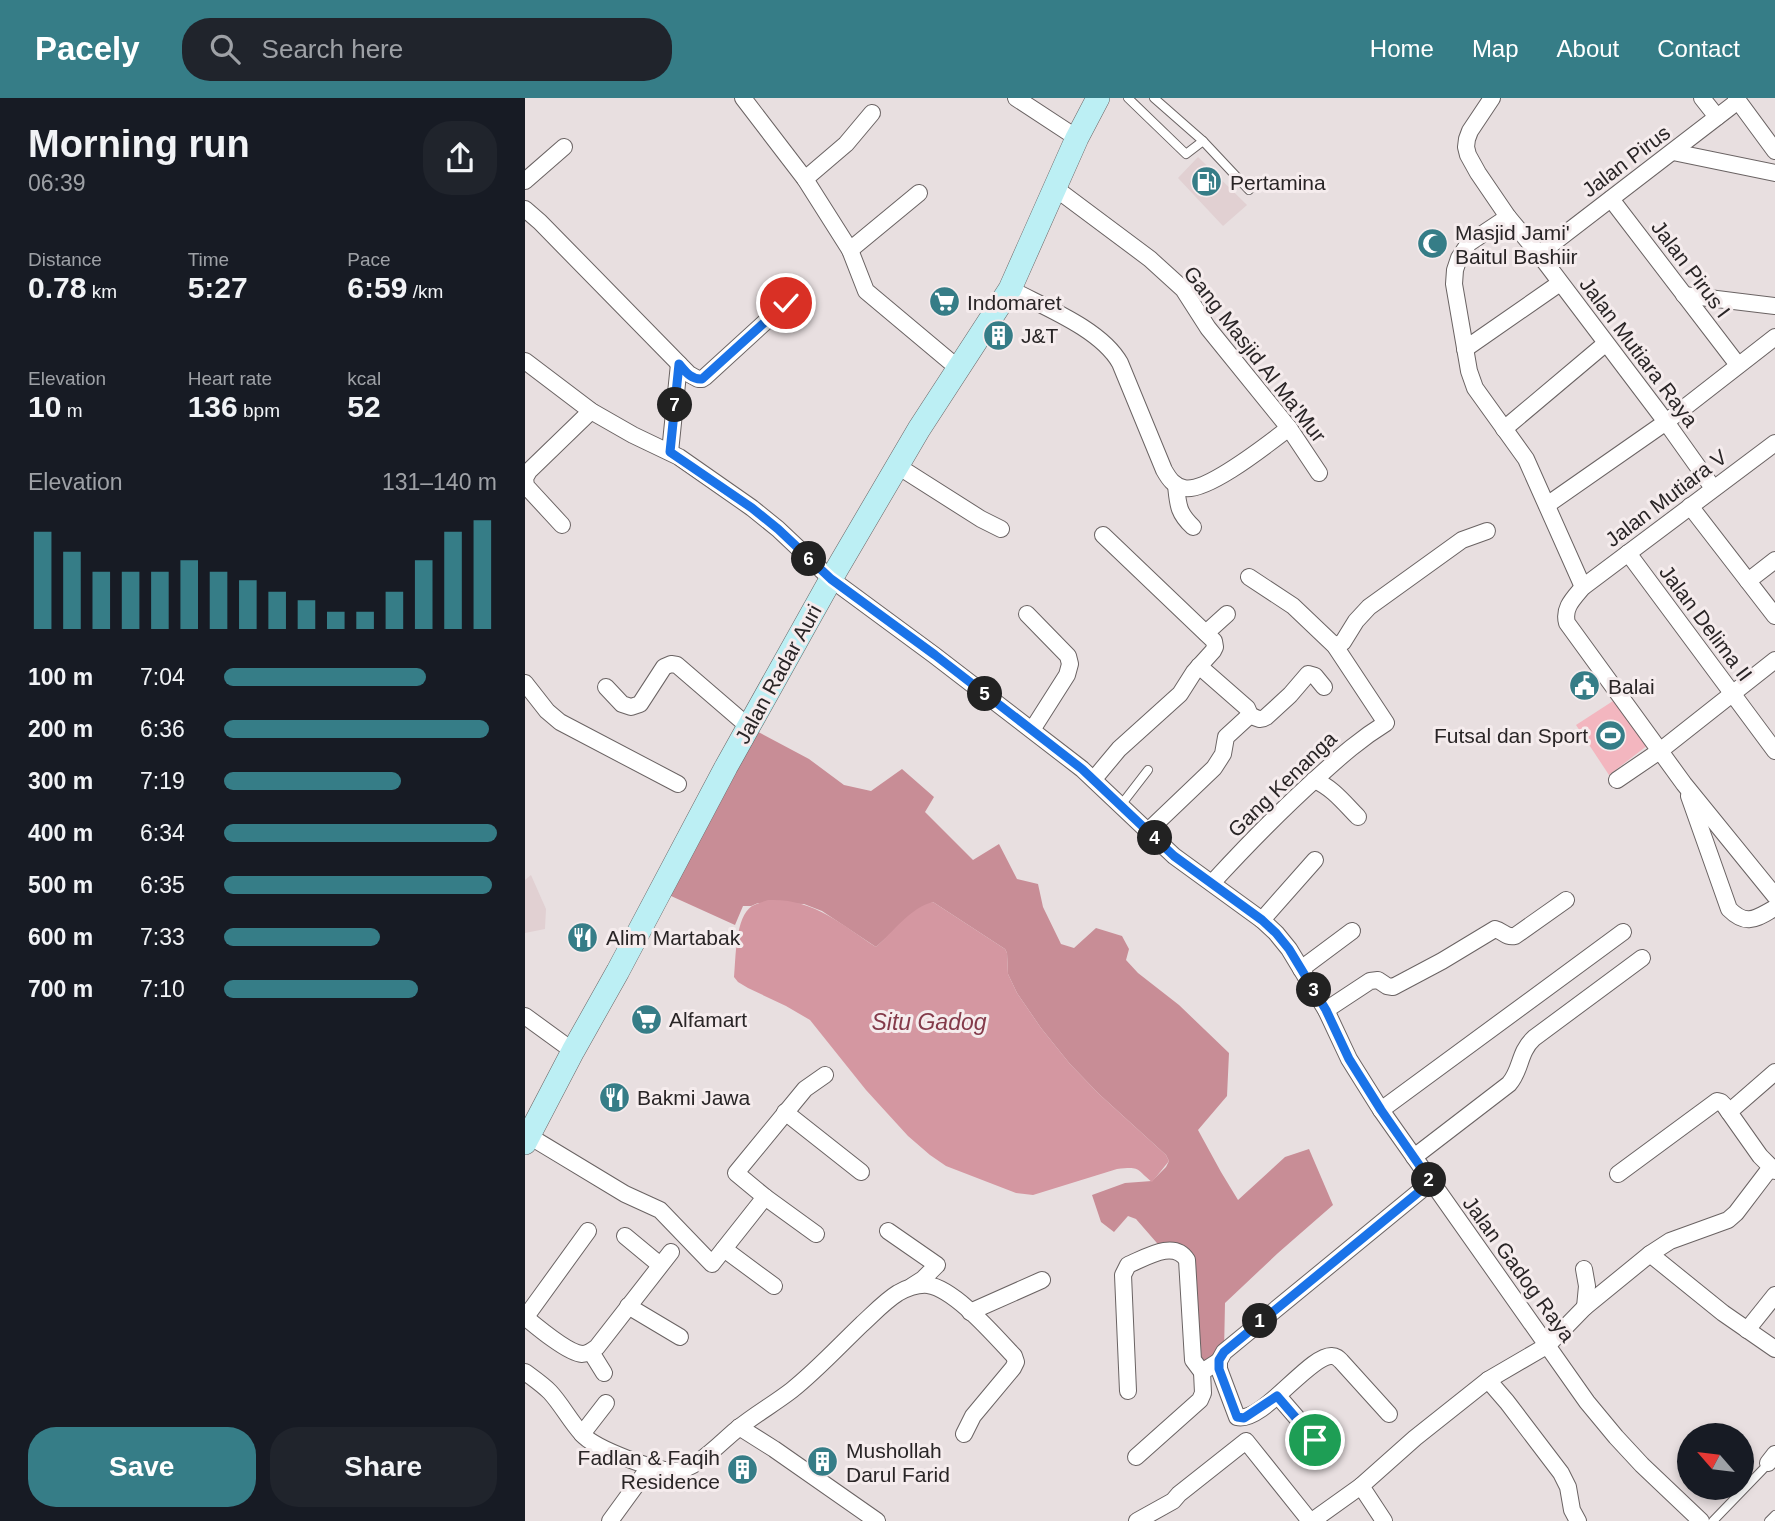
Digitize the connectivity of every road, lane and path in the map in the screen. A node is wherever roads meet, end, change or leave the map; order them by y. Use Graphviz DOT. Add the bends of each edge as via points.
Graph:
graph roads {
  1 [pos="743,98"];
  2 [pos="1016,98"];
  3 [pos="1098,98"];
  4 [pos="1128,98"];
  5 [pos="1154,98"];
  6 [pos="1702,98"];
  7 [pos="1496,99"];
  8 [pos="1737,99"];
  9 [pos="872,113"];
  10 [pos="1717,117"];
  11 [pos="1077,138"];
  12 [pos="1203,141"];
  13 [pos="564,147"];
  14 [pos="1775,151"];
  15 [pos="1673,152"];
  16 [pos="1775,173"];
  17 [pos="805,179"];
  18 [pos="525,181"];
  19 [pos="1055,188"];
  20 [pos="1249,190"];
  21 [pos="919,193"];
  22 [pos="1611,199"];
  23 [pos="525,209"];
  24 [pos="1508,217"];
  25 [pos="851,250"];
  26 [pos="1539,254"];
  27 [pos="1560,283"];
  28 [pos="1010,289"];
  29 [pos="1684,295"];
  30 [pos="786,303"];
  31 [pos="1775,306"];
  32 [pos="1775,337"];
  33 [pos="1605,344"];
  34 [pos="1465,349"];
  35 [pos="525,361"];
  36 [pos="679,364"];
  37 [pos="1738,365"];
  38 [pos="959,369"];
  39 [pos="588,409"];
  40 [pos="1666,422"];
  41 [pos="1289,428"];
  42 [pos="1504,429"];
  43 [pos="1775,443"];
  44 [pos="670,452"];
  45 [pos="525,464"];
  46 [pos="896,465"];
  47 [pos="1319,472"];
  48 [pos="1176,485"];
  49 [pos="1713,488"];
  50 [pos="1546,505"];
  51 [pos="1690,506"];
  52 [pos="562,525"];
  53 [pos="1193,527"];
  54 [pos="1000,529"];
  55 [pos="1487,531"];
  56 [pos="1103,535"];
  57 [pos="1628,553"];
  58 [pos="1775,560"];
  59 [pos="1249,577"];
  60 [pos="831,579"];
  61 [pos="1748,581"];
  62 [pos="1583,587"];
  63 [pos="1027,614"];
  64 [pos="1227,614"];
  65 [pos="1775,616"];
  66 [pos="1211,638"];
  67 [pos="1335,646"];
  68 [pos="1775,660"];
  69 [pos="1199,666"];
  70 [pos="525,683"];
  71 [pos="606,687"];
  72 [pos="1324,687"];
  73 [pos="1732,693"];
  74 [pos="1250,715"];
  75 [pos="749,727"];
  76 [pos="1032,730"];
  77 [pos="1661,750"];
  78 [pos="1775,751"];
  79 [pos="1149,770"];
  80 [pos="1094,779"];
  81 [pos="1314,780"];
  82 [pos="1617,780"];
  83 [pos="678,783"];
  84 [pos="1684,784"];
  85 [pos="1121,805"];
  86 [pos="1358,817"];
  87 [pos="1148,831"];
  88 [pos="1315,860"];
  89 [pos="1212,883"];
  90 [pos="1775,896"];
  91 [pos="1566,900"];
  92 [pos="1775,908"];
  93 [pos="1262,920"];
  94 [pos="1352,930"];
  95 [pos="1623,932"];
  96 [pos="1642,958"];
  97 [pos="1301,969"];
  98 [pos="1326,1010"];
  99 [pos="525,1016"];
  100 [pos="573,1051"];
  101 [pos="1775,1072"];
  102 [pos="825,1075"];
  103 [pos="1381,1110"];
  104 [pos="785,1112"];
  105 [pos="1729,1112"];
  106 [pos="527,1140"];
  107 [pos="1414,1157"];
  108 [pos="1773,1169"];
  109 [pos="861,1172"];
  110 [pos="1618,1174"];
  111 [pos="1431,1182"];
  112 [pos="765,1197"];
  113 [pos="588,1231"];
  114 [pos="888,1231"];
  115 [pos="816,1234"];
  116 [pos="625,1236"];
  117 [pos="724,1249"];
  118 [pos="1650,1254"];
  119 [pos="1584,1269"];
  120 [pos="1042,1280"];
  121 [pos="774,1286"];
  122 [pos="907,1289"];
  123 [pos="1775,1295"];
  124 [pos="628,1306"];
  125 [pos="1585,1307"];
  126 [pos="970,1312"];
  127 [pos="525,1317"];
  128 [pos="1747,1330"];
  129 [pos="680,1337"];
  130 [pos="1548,1345"];
  131 [pos="1775,1349"];
  132 [pos="591,1352"];
  133 [pos="1219,1360"];
  134 [pos="525,1372"];
  135 [pos="1202,1372"];
  136 [pos="604,1373"];
  137 [pos="1487,1380"];
  138 [pos="1128,1391"];
  139 [pos="1277,1396"];
  140 [pos="606,1403"];
  141 [pos="1389,1414"];
  142 [pos="739,1427"];
  143 [pos="582,1434"];
  144 [pos="964,1434"];
  145 [pos="1315,1440"];
  146 [pos="1136,1457"];
  147 [pos="1773,1458"];
  148 [pos="650,1466"];
  149 [pos="1361,1486"];
  150 [pos="1775,1515"];
  151 [pos="610,1521"];
  152 [pos="877,1521"];
  153 [pos="1137,1521"];
  154 [pos="1311,1521"];
  155 [pos="1384,1521"];
  156 [pos="1578,1521"];
  157 [pos="1701,1521"];
  158 [pos="1713,1521"];
  159 [pos="1769,1521"];
  1 -- 17 [label="street"];
  2 -- 11 [label="street"];
  3 -- 11 [label="main road, Jalan Radar Auri"];
  4 -- 12 [label="lane" via="1186,154"];
  5 -- 12 [label="lane"];
  6 -- 10 [label="street"];
  7 -- 24 [label="street, Jalan Mutiara Raya" via="1470,131 1466,147"];
  8 -- 10 [label="street, Jalan Pirus"];
  8 -- 14 [label="street"];
  9 -- 17 [label="street" via="846,144"];
  10 -- 15 [label="street, Jalan Pirus"];
  11 -- 19 [label="main road, Jalan Radar Auri"];
  12 -- 20 [label="lane"];
  13 -- 18 [label="street"];
  15 -- 16 [label="street"];
  15 -- 22 [label="street, Jalan Pirus"];
  17 -- 25 [label="street"];
  19 -- 28 [label="main road, Jalan Radar Auri"];
  19 -- 41 [label="street, Gang Masjid Al Ma'Mur" via="1150,259 1182,289"];
  21 -- 25 [label="street"];
  22 -- 26 [label="street, Jalan Pirus"];
  22 -- 29 [label="street, Jalan Pirus I"];
  23 -- 36 [label="street"];
  24 -- 26 [label="street, Jalan Mutiara Raya"];
  24 -- 34 [label="street" via="1469,243 1455,270"];
  25 -- 38 [label="street" via="866,291"];
  26 -- 27 [label="street, Jalan Mutiara Raya"];
  27 -- 33 [label="street, Jalan Mutiara Raya"];
  27 -- 34 [label="street"];
  28 -- 38 [label="main road, Jalan Radar Auri"];
  28 -- 48 [label="street" via="1091,332 1115,353 1164,470"];
  29 -- 31 [label="street"];
  29 -- 37 [label="street, Jalan Pirus I"];
  30 -- 36 [label="street" via="702,379"];
  32 -- 37 [label="street"];
  33 -- 40 [label="street, Jalan Mutiara Raya"];
  33 -- 42 [label="street"];
  34 -- 42 [label="street" via="1471,380"];
  35 -- 39 [label="street, Jalan Gadog Raya"];
  36 -- 44 [label="street"];
  37 -- 40 [label="street"];
  38 -- 46 [label="main road, Jalan Radar Auri"];
  39 -- 44 [label="street, Jalan Gadog Raya"];
  39 -- 45 [label="street"];
  39 -- 52 [label="street" via="525,478 526,486"];
  40 -- 49 [label="street, Jalan Mutiara Raya"];
  40 -- 50 [label="street"];
  41 -- 47 [label="street, Gang Masjid Al Ma'Mur"];
  41 -- 48 [label="street" via="1207,483 1186,489"];
  42 -- 50 [label="street" via="1526,459"];
  43 -- 49 [label="street, Jalan Mutiara V"];
  44 -- 60 [label="street, Jalan Gadog Raya" via="752,508"];
  46 -- 54 [label="street"];
  46 -- 60 [label="main road, Jalan Radar Auri"];
  48 -- 53 [label="street" via="1179,510"];
  49 -- 51 [label="street, Jalan Mutiara V"];
  50 -- 62 [label="street"];
  51 -- 57 [label="street, Jalan Mutiara V"];
  51 -- 61 [label="street"];
  55 -- 67 [label="street" via="1462,540 1369,607"];
  56 -- 66 [label="street"];
  57 -- 62 [label="street, Jalan Mutiara V"];
  57 -- 73 [label="street, Jalan Delima II"];
  58 -- 61 [label="street"];
  59 -- 67 [label="street" via="1293,606"];
  60 -- 75 [label="main road, Jalan Radar Auri"];
  60 -- 76 [label="street, Jalan Gadog Raya"];
  61 -- 65 [label="street"];
  62 -- 77 [label="street" via="1566,610 1567,623"];
  63 -- 76 [label="street" via="1068,656 1070,664"];
  64 -- 66 [label="street"];
  66 -- 69 [label="street" via="1213,651"];
  67 -- 81 [label="street, Gang Kenanga" via="1386,723"];
  68 -- 73 [label="street"];
  69 -- 74 [label="street"];
  69 -- 80 [label="street" via="1181,694 1119,749"];
  70 -- 83 [label="street" via="560,722"];
  71 -- 75 [label="street" via="631,708 640,704 664,667 677,665"];
  72 -- 74 [label="street" via="1308,674 1262,720"];
  73 -- 77 [label="street"];
  73 -- 78 [label="street, Jalan Delima II"];
  74 -- 87 [label="street" via="1226,737 1214,768"];
  75 -- 100 [label="main road, Jalan Radar Auri"];
  76 -- 80 [label="street, Jalan Gadog Raya"];
  77 -- 82 [label="street"];
  77 -- 84 [label="street"];
  79 -- 85 [label="lane"];
  80 -- 85 [label="street, Jalan Gadog Raya"];
  81 -- 86 [label="street"];
  81 -- 89 [label="street, Gang Kenanga"];
  84 -- 90 [label="street"];
  84 -- 92 [label="street" via="1729,909 1737,917 1752,920"];
  85 -- 87 [label="street, Jalan Gadog Raya"];
  87 -- 89 [label="street, Jalan Gadog Raya"];
  88 -- 93 [label="street"];
  89 -- 93 [label="street, Jalan Gadog Raya"];
  91 -- 98 [label="street" via="1515,936 1495,929 1393,987 1370,981"];
  93 -- 97 [label="street, Jalan Gadog Raya"];
  94 -- 97 [label="street"];
  95 -- 103 [label="street"];
  96 -- 107 [label="street" via="1534,1038 1526,1045 1509,1084"];
  97 -- 98 [label="street, Jalan Gadog Raya"];
  98 -- 103 [label="street, Jalan Gadog Raya"];
  99 -- 100 [label="street"];
  100 -- 106 [label="main road, Jalan Radar Auri"];
  101 -- 105 [label="street"];
  102 -- 104 [label="street"];
  103 -- 107 [label="street, Jalan Gadog Raya"];
  104 -- 109 [label="street"];
  104 -- 112 [label="street" via="736,1173"];
  105 -- 108 [label="street"];
  105 -- 110 [label="street" via="1721,1102 1713,1102"];
  106 -- 117 [label="street" via="660,1210 712,1264"];
  107 -- 111 [label="street, Jalan Gadog Raya"];
  108 -- 118 [label="street" via="1728,1220 1670,1241"];
  111 -- 130 [label="street, Jalan Gadog Raya"];
  111 -- 133 [label="street"];
  112 -- 115 [label="street"];
  112 -- 117 [label="street"];
  113 -- 127 [label="street"];
  114 -- 122 [label="street" via="937,1265"];
  116 -- 124 [label="street" via="666,1259"];
  117 -- 121 [label="street"];
  118 -- 125 [label="street"];
  118 -- 128 [label="street"];
  119 -- 125 [label="street"];
  120 -- 126 [label="street"];
  122 -- 126 [label="street" via="937,1288"];
  122 -- 142 [label="street" via="881,1306 790,1391"];
  123 -- 128 [label="street"];
  124 -- 129 [label="street"];
  124 -- 132 [label="street"];
  125 -- 130 [label="street"];
  126 -- 144 [label="street" via="1016,1362"];
  127 -- 132 [label="street" via="569,1350"];
  128 -- 131 [label="street"];
  130 -- 137 [label="street"];
  130 -- 157 [label="street, Jalan Gadog Raya" via="1616,1437"];
  132 -- 136 [label="street"];
  133 -- 135 [label="street"];
  133 -- 139 [label="street" via="1237,1417 1244,1418"];
  134 -- 143 [label="street" via="549,1391"];
  135 -- 138 [label="street" via="1193,1360 1187,1261 1183,1255 1163,1250 1128,1265 1123,1275"];
  135 -- 146 [label="street" via="1200,1400"];
  137 -- 149 [label="street"];
  137 -- 156 [label="street" via="1561,1473"];
  139 -- 141 [label="street" via="1316,1362 1330,1356 1341,1361"];
  139 -- 145 [label="street"];
  140 -- 143 [label="street"];
  142 -- 148 [label="street" via="687,1467 674,1471"];
  142 -- 152 [label="street"];
  143 -- 148 [label="street" via="605,1450"];
  147 -- 158 [label="lane"];
  148 -- 151 [label="street"];
  149 -- 154 [label="street"];
  149 -- 155 [label="street"];
  150 -- 159 [label="lane"];
  153 -- 154 [label="street" via="1173,1501 1245,1441"];
}
